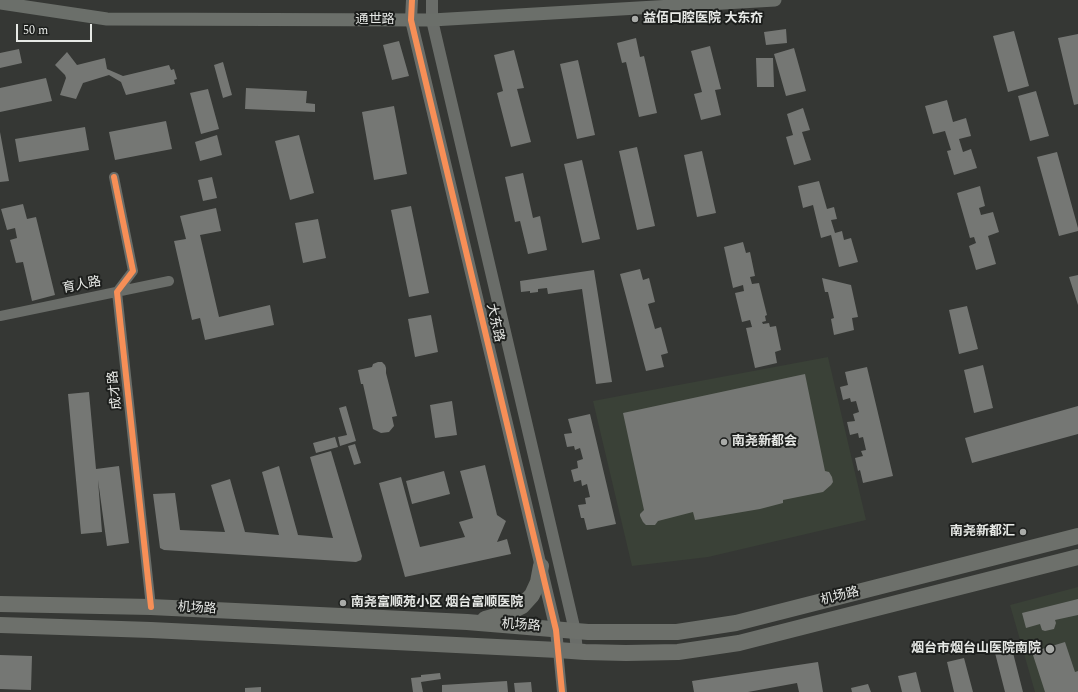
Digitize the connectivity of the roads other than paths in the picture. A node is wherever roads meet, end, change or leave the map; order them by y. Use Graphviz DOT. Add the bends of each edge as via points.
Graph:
graph roads {
  1 [pos="412,0"];
  2 [pos="432,0"];
  3 [pos="775,0"];
  4 [pos="0,3"];
  5 [pos="411,20"];
  6 [pos="432,20"];
  7 [pos="114,177"];
  8 [pos="169,281"];
  9 [pos="117,292"];
  10 [pos="0,316"];
  11 [pos="1078,536"];
  12 [pos="1078,557"];
  13 [pos="541,566"];
  14 [pos="0,604"];
  15 [pos="151,607"];
  16 [pos="467,622"];
  17 [pos="0,625"];
  18 [pos="556,630"];
  19 [pos="575,631"];
  20 [pos="558,650"];
  21 [pos="577,652"];
  22 [pos="562,692"];
  1 -- 5 [label="street, 大东路"];
  2 -- 6 [label="street, 大东路"];
  3 -- 6 [label="main road, 通世路"];
  4 -- 5 [label="main road, 通世路" via="107,19"];
  5 -- 6 [label="main road, 通世路"];
  5 -- 13 [label="street, 大东路"];
  6 -- 19 [label="street, 大东路"];
  7 -- 9 [label="street" via="133,271"];
  8 -- 9 [label="street, 育人路"];
  9 -- 10 [label="street, 育人路"];
  9 -- 15 [label="street, 成才路"];
  11 -- 19 [label="highway, 机场路" via="736,624 677,632"];
  12 -- 21 [label="highway, 机场路" via="739,643 678,652"];
  13 -- 16 [label="highway" via="532,595 522,606 494,617"];
  13 -- 18 [label="street, 大东路"];
  14 -- 15 [label="highway, 机场路"];
  15 -- 16 [label="highway, 机场路"];
  16 -- 18 [label="highway, 机场路"];
  17 -- 20 [label="highway, 机场路"];
  18 -- 19 [label="highway, 机场路"];
  18 -- 20 [label="street, 大东路"];
  19 -- 21 [label="street, 大东路"];
  20 -- 21 [label="highway, 机场路"];
  20 -- 22 [label="street"];
}
